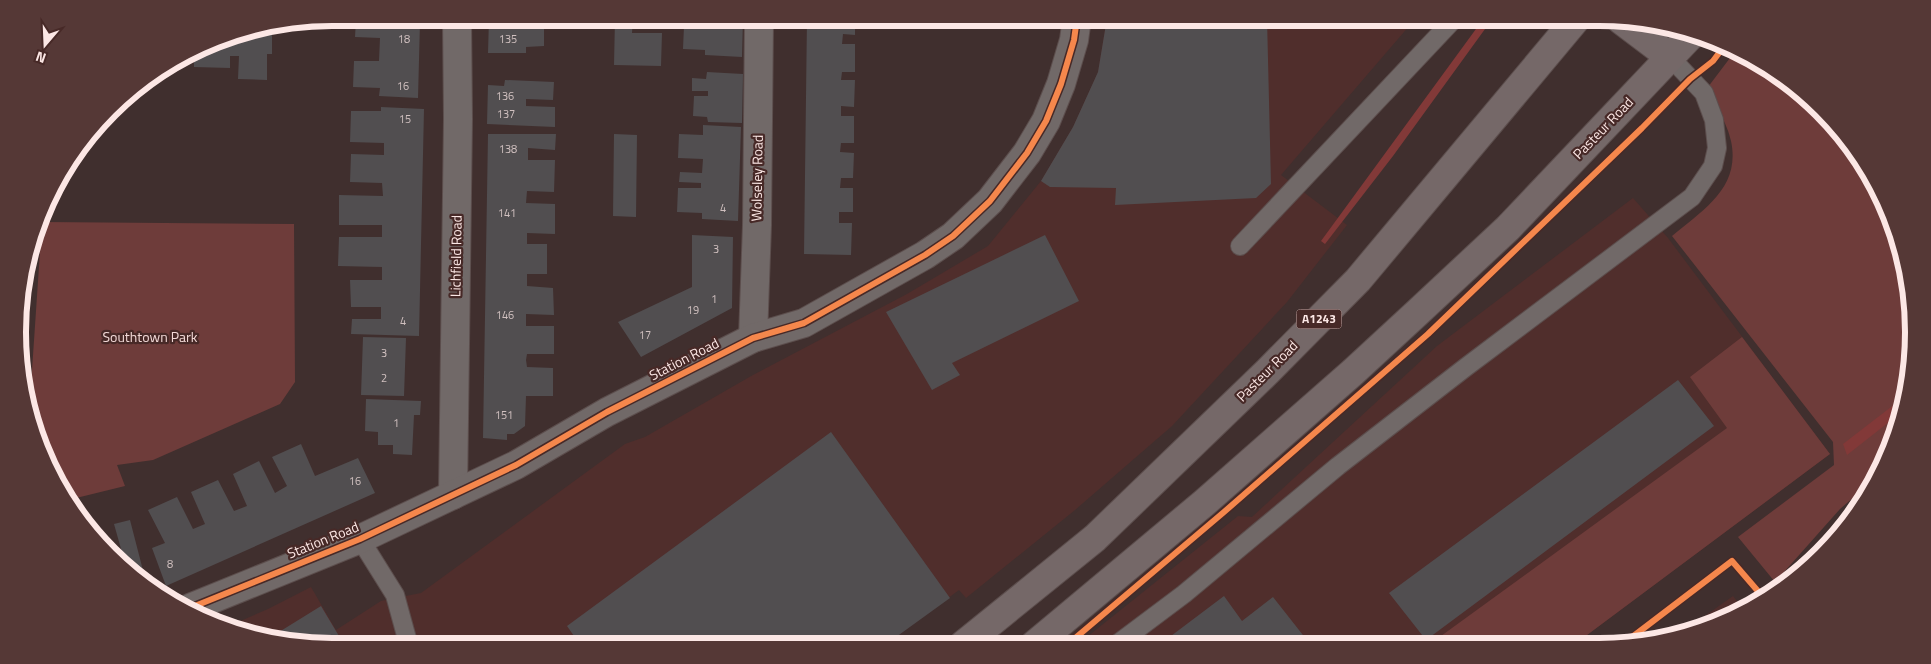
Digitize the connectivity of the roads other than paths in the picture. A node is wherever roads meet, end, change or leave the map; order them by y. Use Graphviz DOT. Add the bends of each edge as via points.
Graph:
graph roads {
  1 [pos="457,26"];
  2 [pos="759,26"];
  3 [pos="1076,26"];
  4 [pos="1447,26"];
  5 [pos="1570,26"];
  6 [pos="1632,28"];
  7 [pos="1687,39"];
  8 [pos="1670,57"];
  9 [pos="1240,246"];
  10 [pos="753,338"];
  11 [pos="453,496"];
  12 [pos="360,539"];
  13 [pos="196,606"];
  14 [pos="407,638"];
  15 [pos="973,638"];
  16 [pos="1042,638"];
  17 [pos="1125,638"];
  1 -- 11 [label="street, Lichfield Road"];
  2 -- 10 [label="street, Wolseley Road"];
  3 -- 10 [label="street, Station Road" via="1062,84 1046,121 1027,153 990,201 953,236 925,255 804,323"];
  4 -- 9 [label="lane"];
  5 -- 15 [label="main road, Pasteur Road / A1243" via="1358,280 1095,538"];
  6 -- 8 [label="main road"];
  7 -- 8 [label="main road, Pasteur Road"];
  8 -- 16 [label="main road, Pasteur Road" via="1508,228 1353,372 1204,503"];
  8 -- 17 [label="lane" via="1704,93 1714,120 1717,148 1712,166 1692,197 1338,466 1184,594"];
  10 -- 11 [label="street, Station Road" via="607,412 516,465"];
  11 -- 12 [label="street, Station Road"];
  12 -- 13 [label="street, Station Road"];
  12 -- 14 [label="lane" via="395,595"];
}
